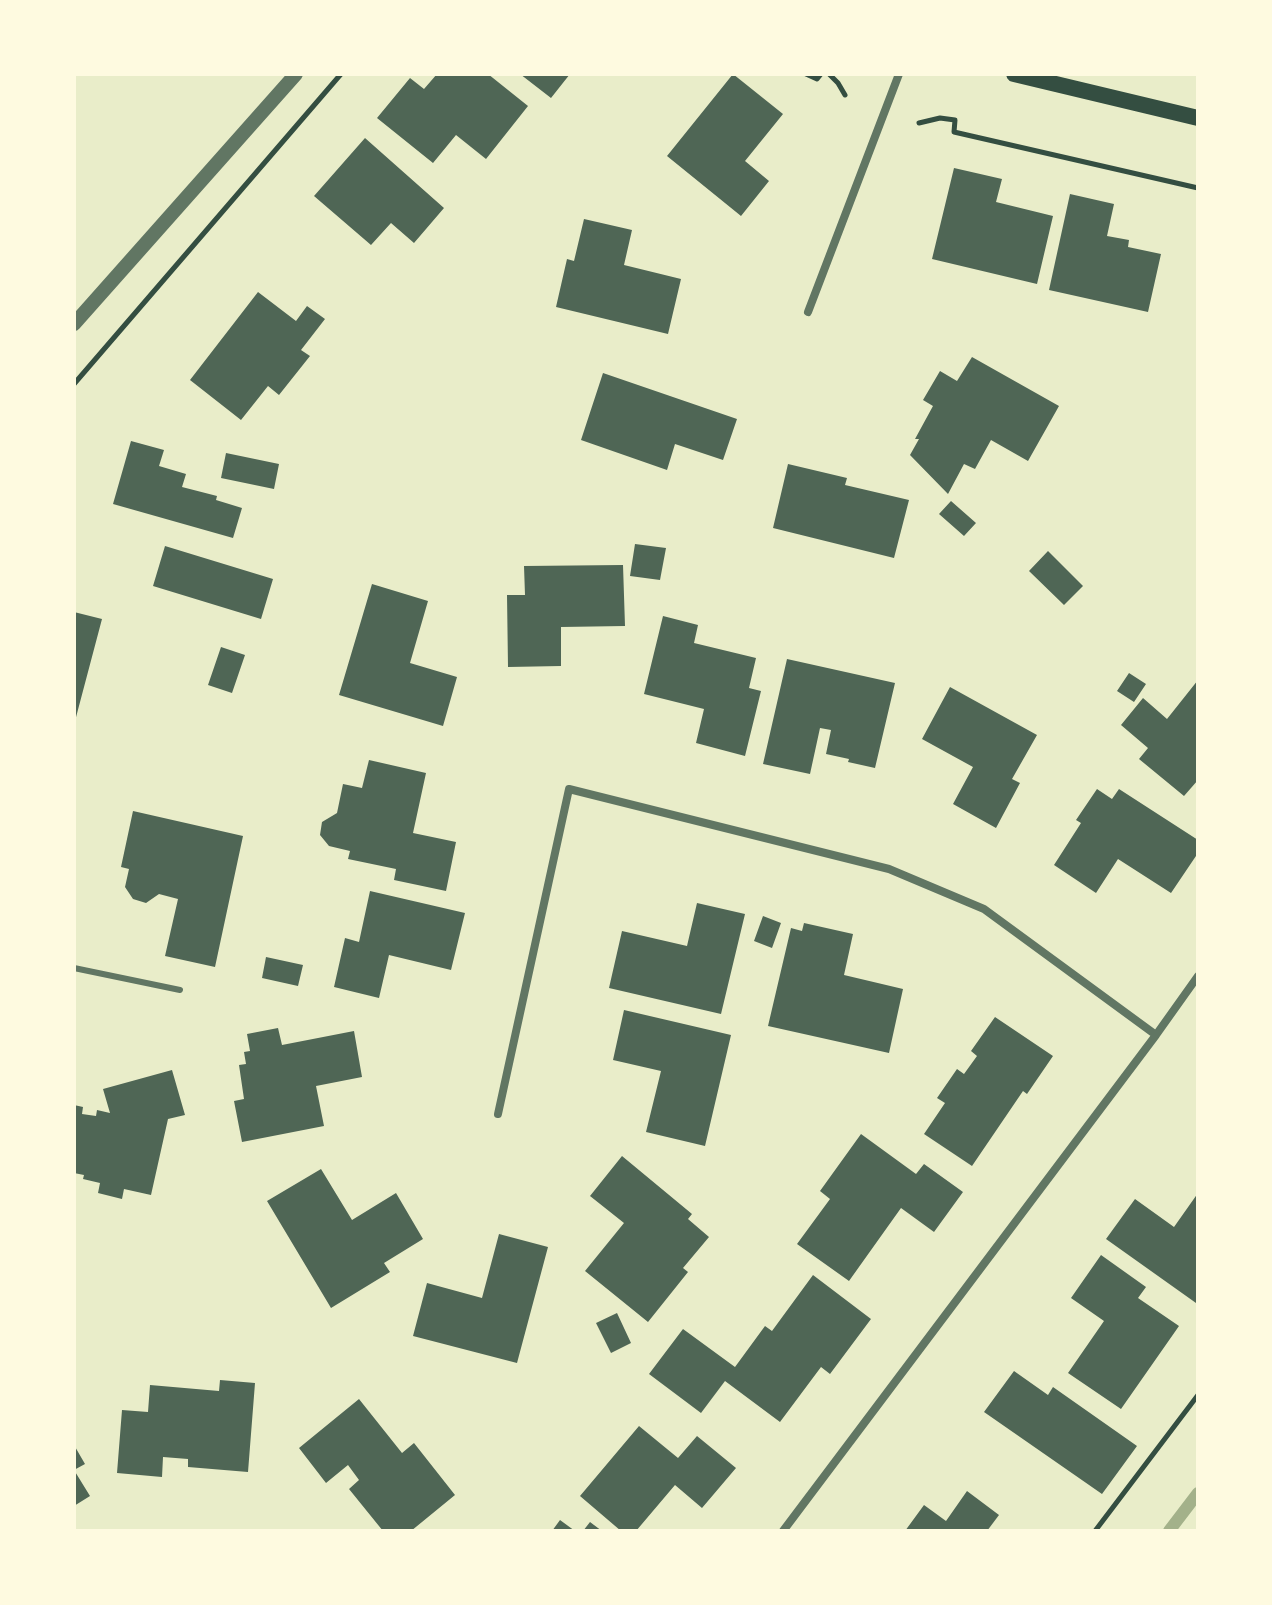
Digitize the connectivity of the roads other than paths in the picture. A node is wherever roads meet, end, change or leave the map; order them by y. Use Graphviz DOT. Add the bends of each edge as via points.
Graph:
graph roads {
  1 [pos="296,74"];
  2 [pos="899,74"];
  3 [pos="1014,74"];
  4 [pos="1198,118"];
  5 [pos="808,312"];
  6 [pos="74,324"];
  7 [pos="74,968"];
  8 [pos="1198,976"];
  9 [pos="180,990"];
  10 [pos="1156,1035"];
  11 [pos="498,1114"];
  12 [pos="783,1531"];
  1 -- 6 [label="street"];
  2 -- 5 [label="street"];
  3 -- 4 [label="main road"];
  7 -- 9 [label="lane"];
  8 -- 10 [label="street"];
  10 -- 11 [label="street" via="984,909 889,869 569,789"];
  10 -- 12 [label="street"];
}
